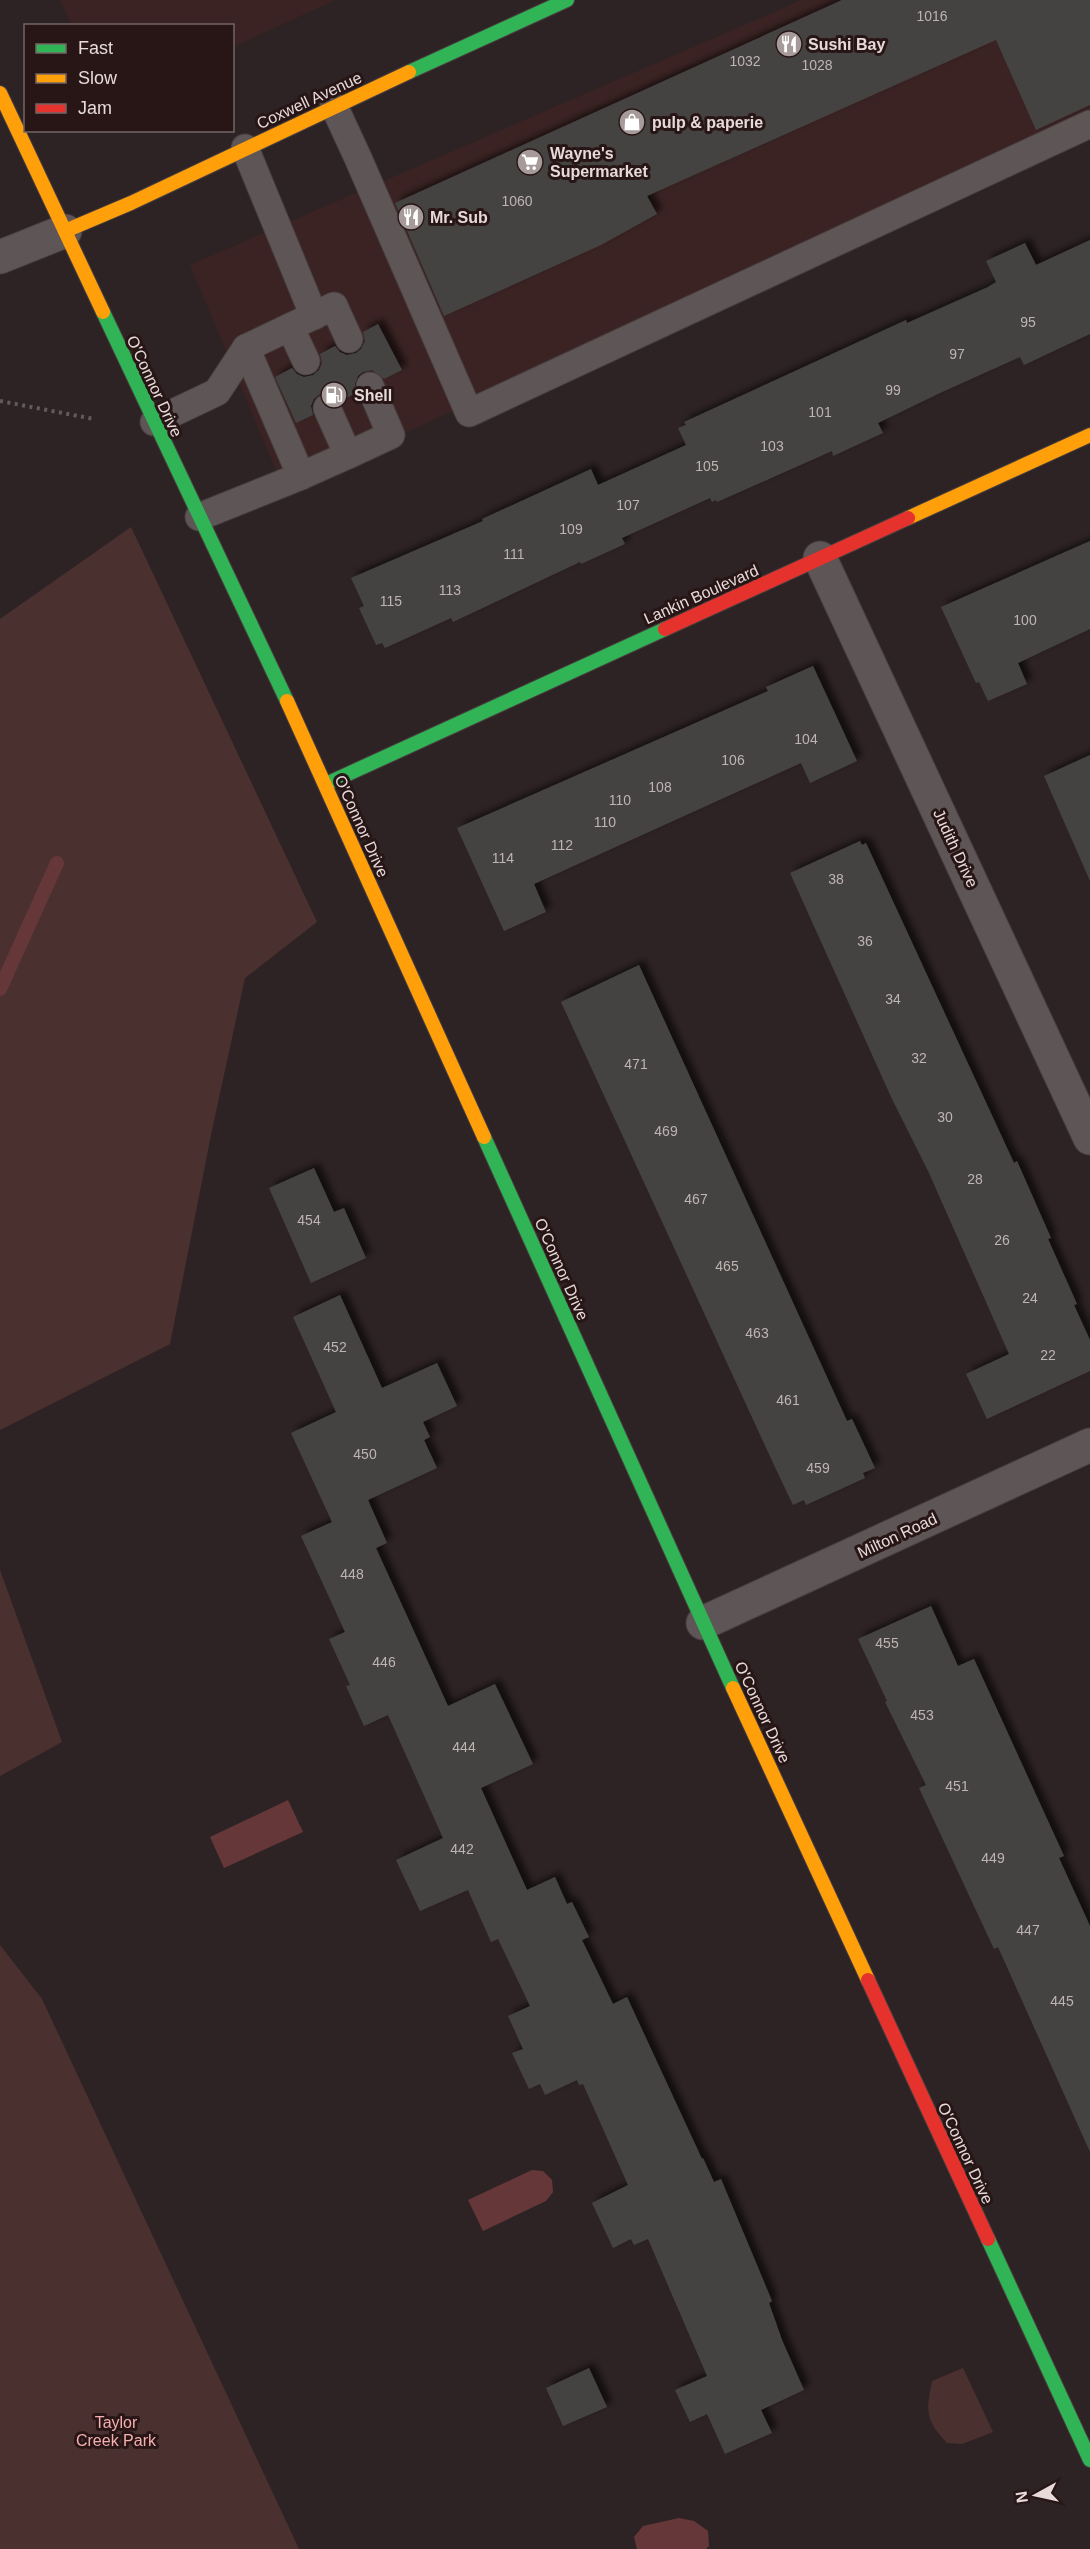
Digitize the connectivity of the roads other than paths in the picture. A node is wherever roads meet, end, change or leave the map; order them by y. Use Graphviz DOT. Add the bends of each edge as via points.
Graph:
graph roads {
  1 [pos="567,0"];
  2 [pos="0,93"];
  3 [pos="334,106"];
  4 [pos="1090,124"];
  5 [pos="245,148"];
  6 [pos="66,231"];
  7 [pos="0,257"];
  8 [pos="314,316"];
  9 [pos="290,327"];
  10 [pos="349,339"];
  11 [pos="246,348"];
  12 [pos="306,361"];
  13 [pos="370,386"];
  14 [pos="327,408"];
  15 [pos="154,422"];
  16 [pos="1090,435"];
  17 [pos="348,455"];
  18 [pos="301,476"];
  19 [pos="199,517"];
  20 [pos="820,558"];
  21 [pos="326,784"];
  22 [pos="1090,1138"];
  23 [pos="1090,1445"];
  24 [pos="704,1623"];
  25 [pos="1089,2457"];
  1 -- 3 [label="main road, Coxwell Avenue"];
  2 -- 6 [label="main road, O'Connor Drive"];
  3 -- 4 [label="lane" via="469,413"];
  3 -- 5 [label="main road, Coxwell Avenue"];
  5 -- 6 [label="main road, Coxwell Avenue"];
  5 -- 8 [label="lane"];
  6 -- 7 [label="street"];
  6 -- 15 [label="main road, O'Connor Drive"];
  8 -- 9 [label="lane"];
  8 -- 10 [label="lane" via="334,306"];
  9 -- 11 [label="lane"];
  9 -- 12 [label="lane"];
  11 -- 15 [label="lane" via="217,392"];
  11 -- 18 [label="lane"];
  13 -- 17 [label="lane" via="391,435"];
  14 -- 17 [label="lane"];
  15 -- 19 [label="main road, O'Connor Drive"];
  16 -- 20 [label="main road, Lankin Boulevard"];
  17 -- 18 [label="lane"];
  18 -- 19 [label="lane"];
  19 -- 21 [label="main road, O'Connor Drive"];
  20 -- 21 [label="main road, Lankin Boulevard"];
  20 -- 22 [label="street, Judith Drive"];
  21 -- 24 [label="main road, O'Connor Drive"];
  23 -- 24 [label="street, Milton Road"];
  24 -- 25 [label="main road, O'Connor Drive"];
}
